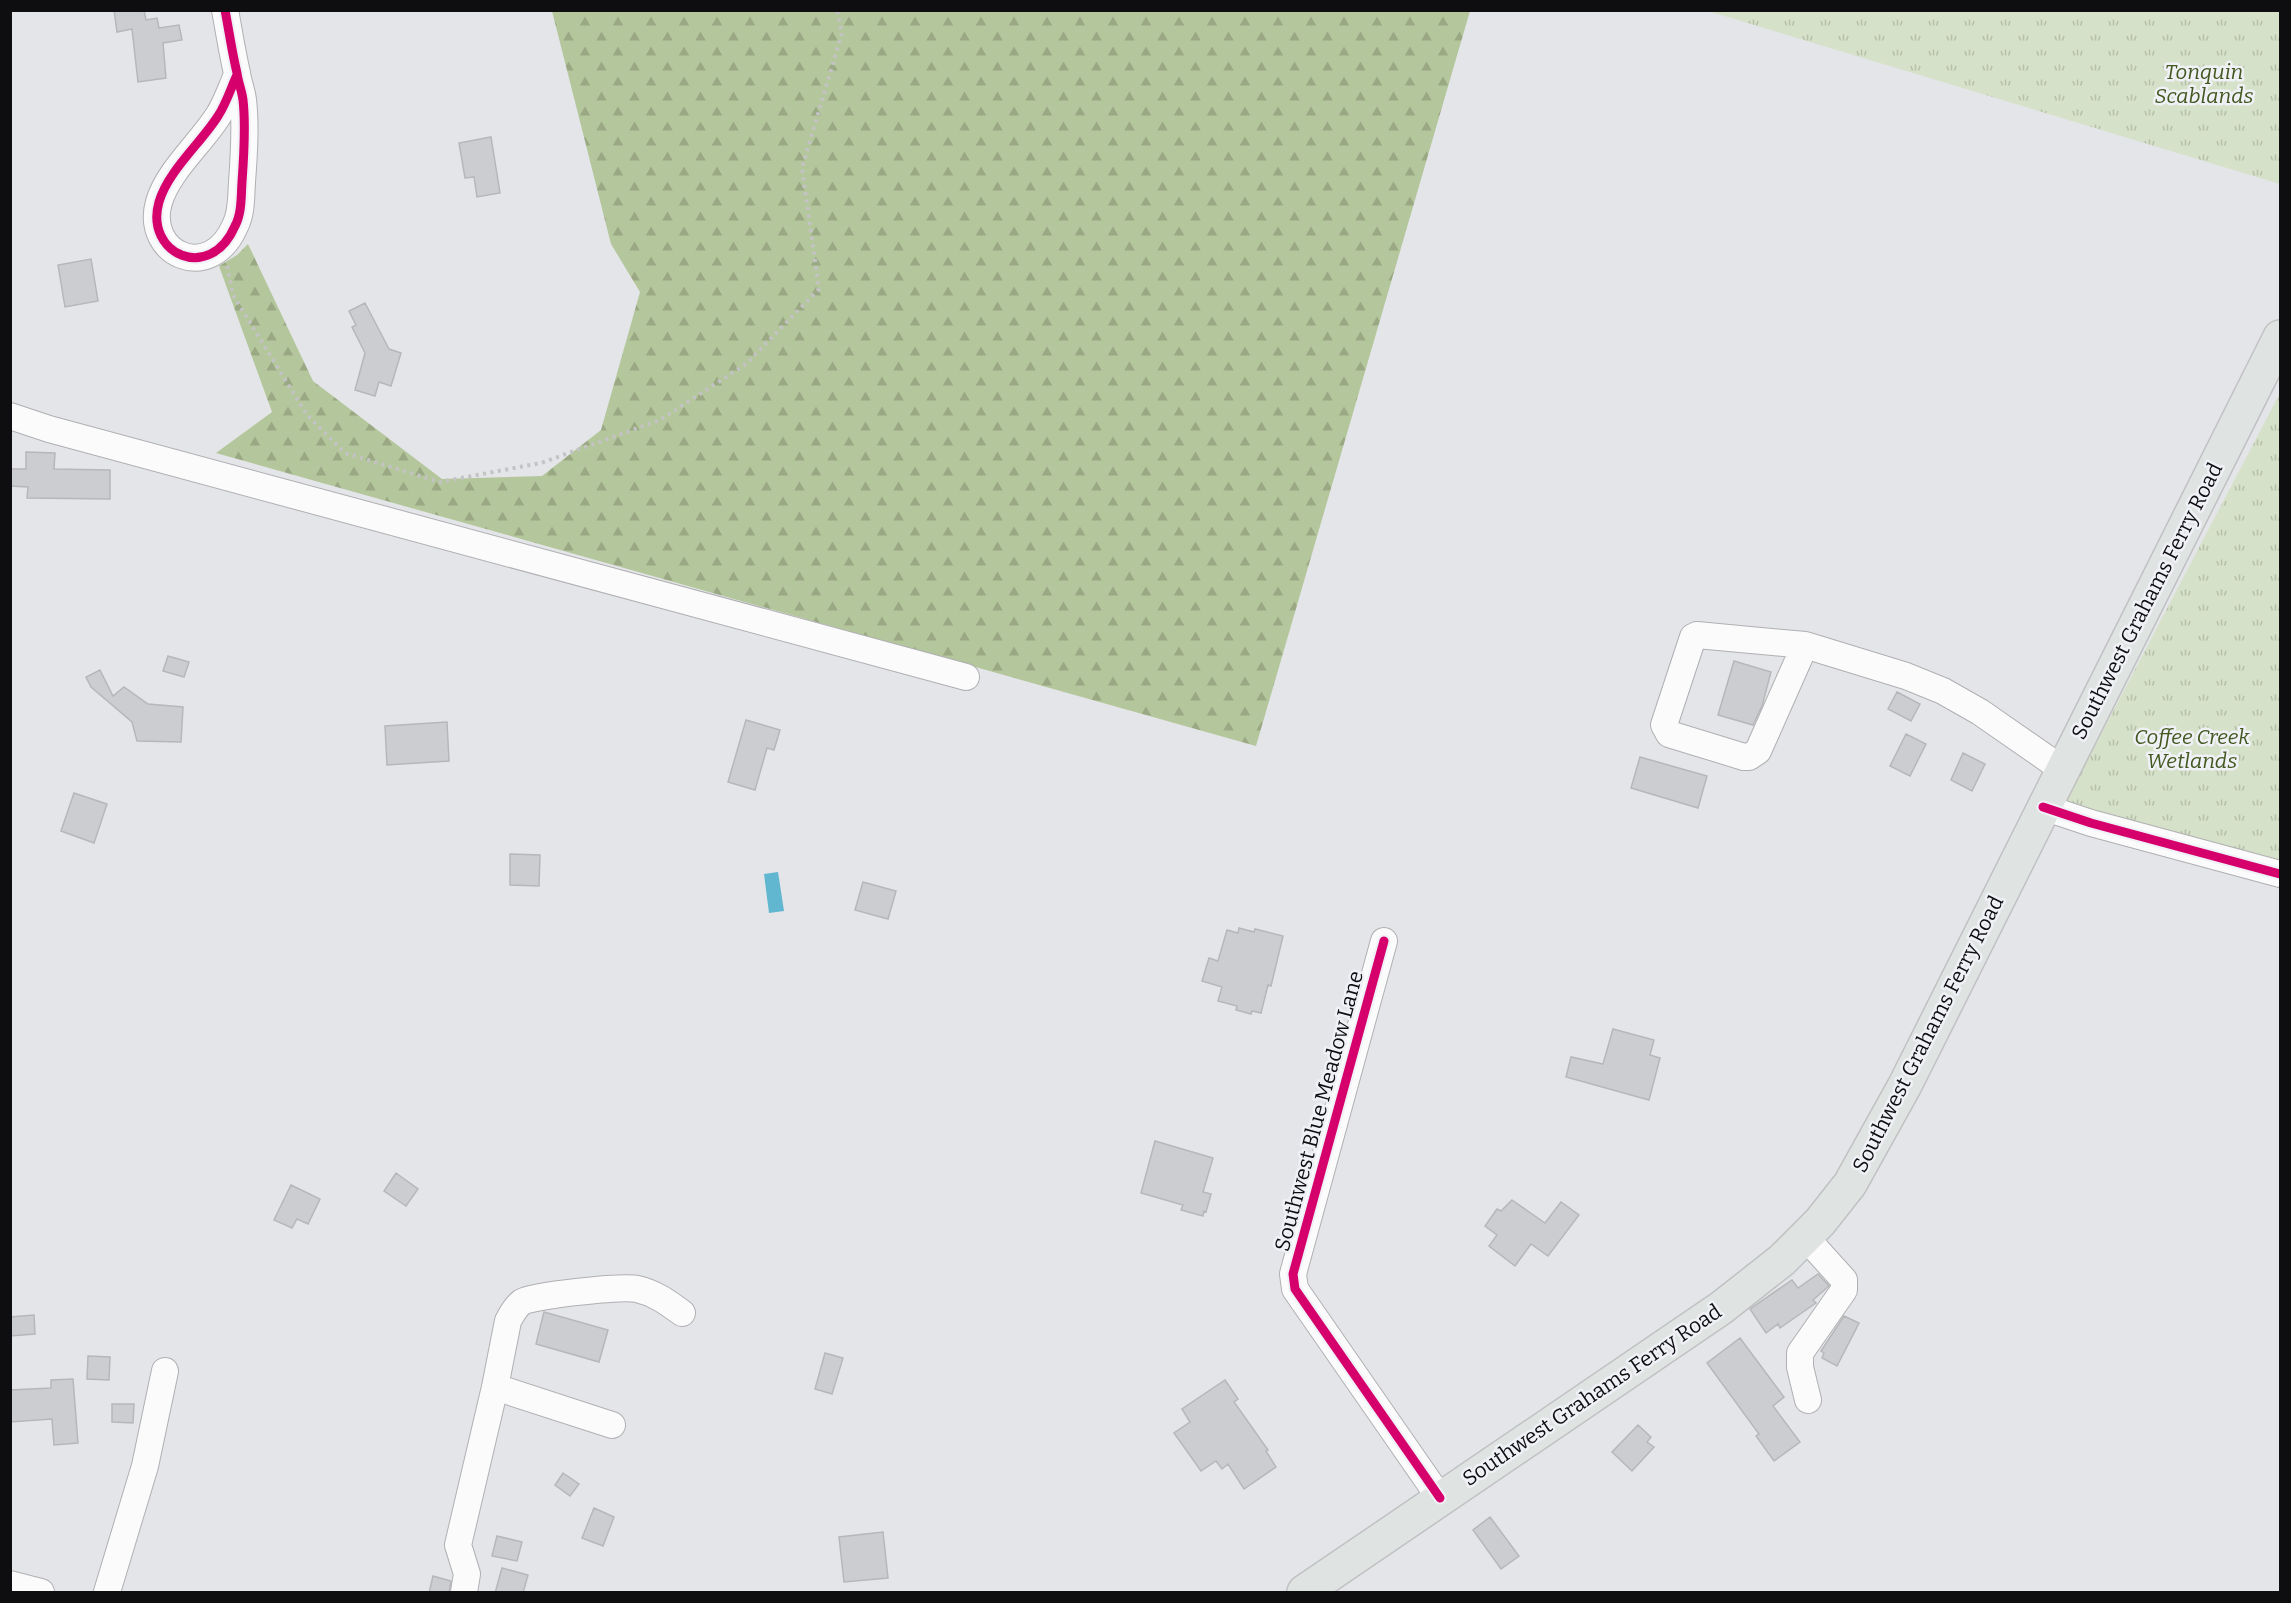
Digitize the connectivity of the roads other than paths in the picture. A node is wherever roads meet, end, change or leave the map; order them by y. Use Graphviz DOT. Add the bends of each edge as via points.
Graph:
graph roads {
  1 [pos="225,10"];
  2 [pos="237,75"];
  3 [pos="2280,337"];
  4 [pos="10,416"];
  5 [pos="1806,645"];
  6 [pos="966,677"];
  7 [pos="2062,769"];
  8 [pos="2043,807"];
  9 [pos="2280,874"];
  10 [pos="1384,941"];
  11 [pos="1806,1238"];
  12 [pos="682,1312"];
  13 [pos="165,1371"];
  14 [pos="495,1387"];
  15 [pos="1808,1400"];
  16 [pos="612,1425"];
  17 [pos="1440,1498"];
  18 [pos="10,1584"];
  19 [pos="40,1593"];
  20 [pos="106,1593"];
  21 [pos="464,1593"];
  22 [pos="1304,1593"];
  1 -- 2 [label="street"];
  2 -- 2 [label="street" via="244,115 240,204 235,227 209,256 195,259 173,251 160,235 157,214 164,191 219,116"];
  3 -- 7 [label="main road, Southwest Grahams Ferry Road"];
  4 -- 6 [label="street"];
  5 -- 5 [label="street" via="1693,637 1665,730 1744,757 1754,755"];
  5 -- 7 [label="street" via="1943,691"];
  7 -- 8 [label="main road, Southwest Grahams Ferry Road"];
  8 -- 9 [label="street"];
  8 -- 11 [label="main road, Southwest Grahams Ferry Road" via="1886,1121 1850,1184"];
  10 -- 17 [label="street, Southwest Blue Meadow Lane" via="1293,1274 1295,1289"];
  11 -- 15 [label="street" via="1845,1280 1844,1290 1800,1353"];
  11 -- 17 [label="main road, Southwest Grahams Ferry Road" via="1721,1308"];
  12 -- 14 [label="street" via="654,1294 633,1288 534,1298 521,1303 508,1321"];
  13 -- 20 [label="street" via="145,1466"];
  14 -- 16 [label="street"];
  14 -- 21 [label="street" via="458,1545 467,1574"];
  17 -- 22 [label="main road, Southwest Grahams Ferry Road"];
  18 -- 19 [label="street"];
}
